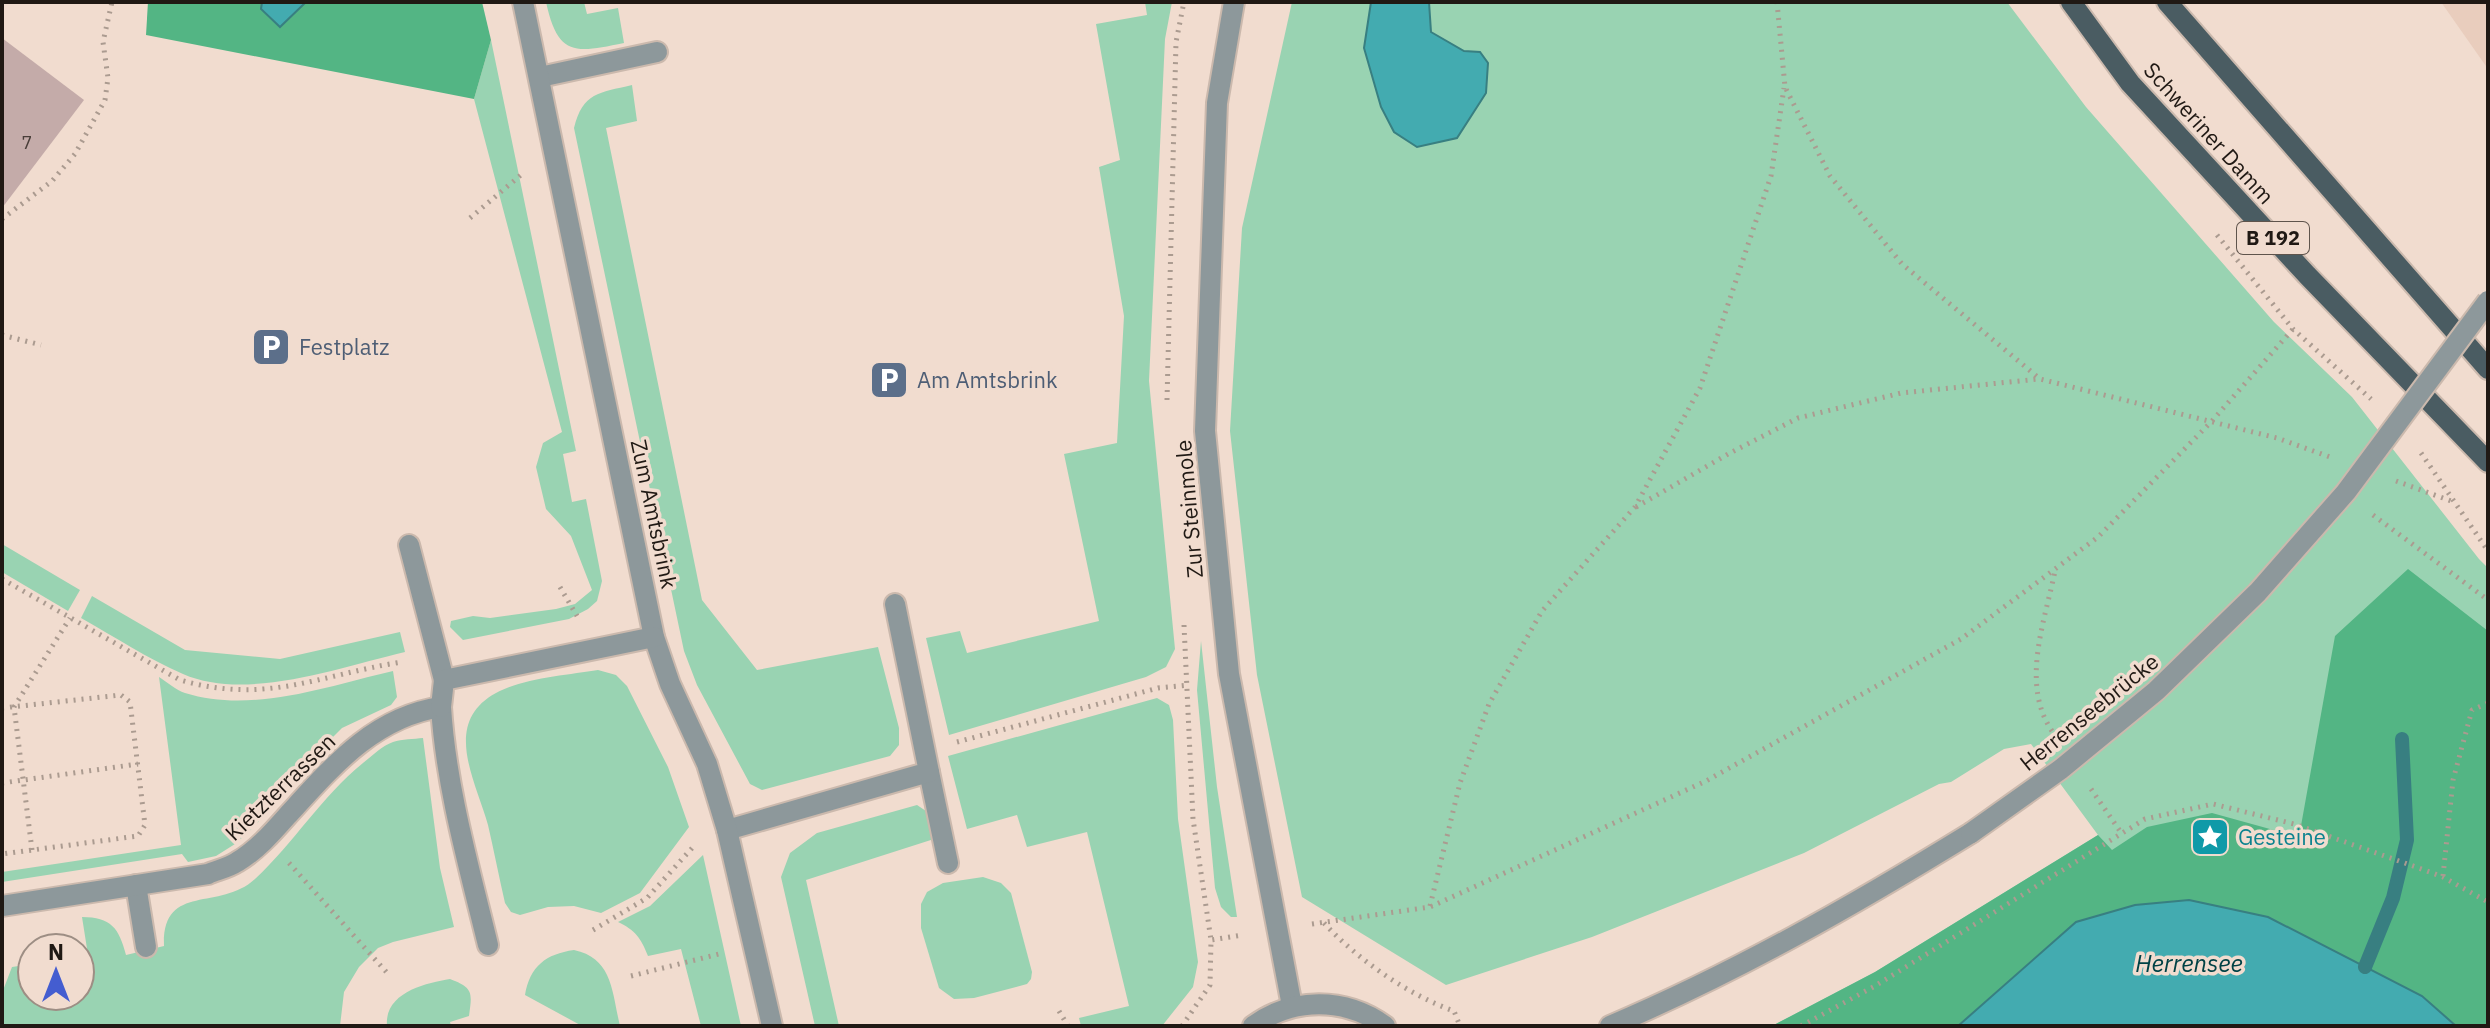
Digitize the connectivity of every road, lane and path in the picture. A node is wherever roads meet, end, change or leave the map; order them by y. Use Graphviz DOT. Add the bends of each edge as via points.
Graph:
graph roads {
  1 [pos="112,2"];
  2 [pos="523,2"];
  3 [pos="1234,2"];
  4 [pos="1777,2"];
  5 [pos="2071,2"];
  6 [pos="2167,2"];
  7 [pos="657,52"];
  8 [pos="540,77"];
  9 [pos="1785,87"];
  10 [pos="553,147"];
  11 [pos="470,218"];
  12 [pos="2,219"];
  13 [pos="2488,301"];
  14 [pos="2293,329"];
  15 [pos="2,335"];
  16 [pos="41,345"];
  17 [pos="2488,369"];
  18 [pos="2040,379"];
  19 [pos="2212,421"];
  20 [pos="2488,462"];
  21 [pos="1635,507"];
  22 [pos="2388,527"];
  23 [pos="409,545"];
  24 [pos="2055,569"];
  25 [pos="2,579"];
  26 [pos="2488,600"];
  27 [pos="895,604"];
  28 [pos="70,618"];
  29 [pos="654,637"];
  30 [pos="438,657"];
  31 [pos="2035,671"];
  32 [pos="444,680"];
  33 [pos="2488,703"];
  34 [pos="14,707"];
  35 [pos="441,707"];
  36 [pos="2,708"];
  37 [pos="925,751"];
  38 [pos="138,764"];
  39 [pos="929,772"];
  40 [pos="23,780"];
  41 [pos="2,783"];
  42 [pos="727,830"];
  43 [pos="267,838"];
  44 [pos="32,850"];
  45 [pos="2,854"];
  46 [pos="948,863"];
  47 [pos="2443,877"];
  48 [pos="136,885"];
  49 [pos="2488,902"];
  50 [pos="2,906"];
  51 [pos="1430,907"];
  52 [pos="1324,922"];
  53 [pos="593,930"];
  54 [pos="1277,930"];
  55 [pos="1211,940"];
  56 [pos="488,945"];
  57 [pos="754,946"];
  58 [pos="146,947"];
  59 [pos="389,975"];
  60 [pos="631,976"];
  61 [pos="1292,1006"];
  62 [pos="1059,1011"];
  63 [pos="772,1026"];
  64 [pos="1068,1026"];
  65 [pos="1182,1026"];
  66 [pos="1253,1026"];
  67 [pos="1385,1026"];
  68 [pos="1460,1026"];
  69 [pos="1610,1026"];
  70 [pos="1801,1026"];
  1 -- 12 [label="path" via="103,42 105,100 75,154 52,181"];
  2 -- 8 [label="street, Zum Amtsbrink"];
  3 -- 54 [label="street, Zur Steinmole" via="1217,103 1205,431 1229,674"];
  4 -- 9 [label="path"];
  5 -- 20 [label="main road, Schweriner Damm / B 192" via="2130,83"];
  6 -- 17 [label="main road"];
  7 -- 8 [label="street"];
  8 -- 10 [label="street, Zum Amtsbrink"];
  9 -- 18 [label="path" via="1830,176 1902,264"];
  9 -- 21 [label="path" via="1771,176 1700,388"];
  10 -- 11 [label="path"];
  10 -- 29 [label="street, Zum Amtsbrink"];
  13 -- 69 [label="street, Herrenseebrücke, bridge" via="2346,492 2258,592 2156,691 2061,769 1971,833 1862,900 1762,956"];
  14 -- 19 [label="path"];
  15 -- 16 [label="path"];
  18 -- 19 [label="path"];
  18 -- 21 [label="path" via="1901,393 1798,418"];
  19 -- 24 [label="path" via="2098,537"];
  21 -- 51 [label="path" via="1542,611 1489,704 1460,783"];
  22 -- 26 [label="path"];
  23 -- 30 [label="street"];
  24 -- 31 [label="path"];
  24 -- 51 [label="path" via="1961,639 1706,781"];
  25 -- 28 [label="path"];
  27 -- 37 [label="street"];
  28 -- 30 [label="path" via="180,680 212,690 286,688"];
  28 -- 34 [label="path"];
  29 -- 32 [label="street"];
  29 -- 42 [label="street, Zum Amtsbrink" via="707,764"];
  30 -- 32 [label="street"];
  32 -- 35 [label="street"];
  33 -- 47 [label="path" via="2472,710 2453,780"];
  34 -- 36 [label="path"];
  34 -- 38 [label="path" via="121,695 130,702"];
  34 -- 40 [label="path"];
  35 -- 43 [label="street, Kietzterrassen" via="417,710 384,725 340,758"];
  35 -- 56 [label="street" via="470,875"];
  37 -- 39 [label="street"];
  37 -- 55 [label="path" via="1158,688 1189,685 1193,819"];
  38 -- 40 [label="path"];
  38 -- 44 [label="path" via="145,825 138,836"];
  39 -- 42 [label="street"];
  39 -- 46 [label="street"];
  40 -- 41 [label="path"];
  40 -- 44 [label="path"];
  42 -- 53 [label="path" via="701,838 647,898"];
  42 -- 57 [label="street, Zum Amtsbrink"];
  43 -- 48 [label="street, Kietzterrassen" via="236,863 208,874"];
  43 -- 59 [label="path"];
  44 -- 45 [label="path"];
  47 -- 49 [label="path"];
  47 -- 70 [label="path" via="2294,824 2213,804 2145,819"];
  48 -- 50 [label="street, Kietzterrassen"];
  48 -- 58 [label="street"];
  51 -- 52 [label="path"];
  52 -- 54 [label="path"];
  52 -- 68 [label="path" via="1347,948 1431,1003 1454,1011"];
  54 -- 55 [label="path"];
  54 -- 61 [label="street, Zur Steinmole"];
  55 -- 65 [label="path" via="1210,985"];
  57 -- 60 [label="path"];
  57 -- 63 [label="street, Zum Amtsbrink"];
  61 -- 66 [label="street"];
  61 -- 67 [label="street" via="1347,1006"];
  62 -- 64 [label="path"];
}
